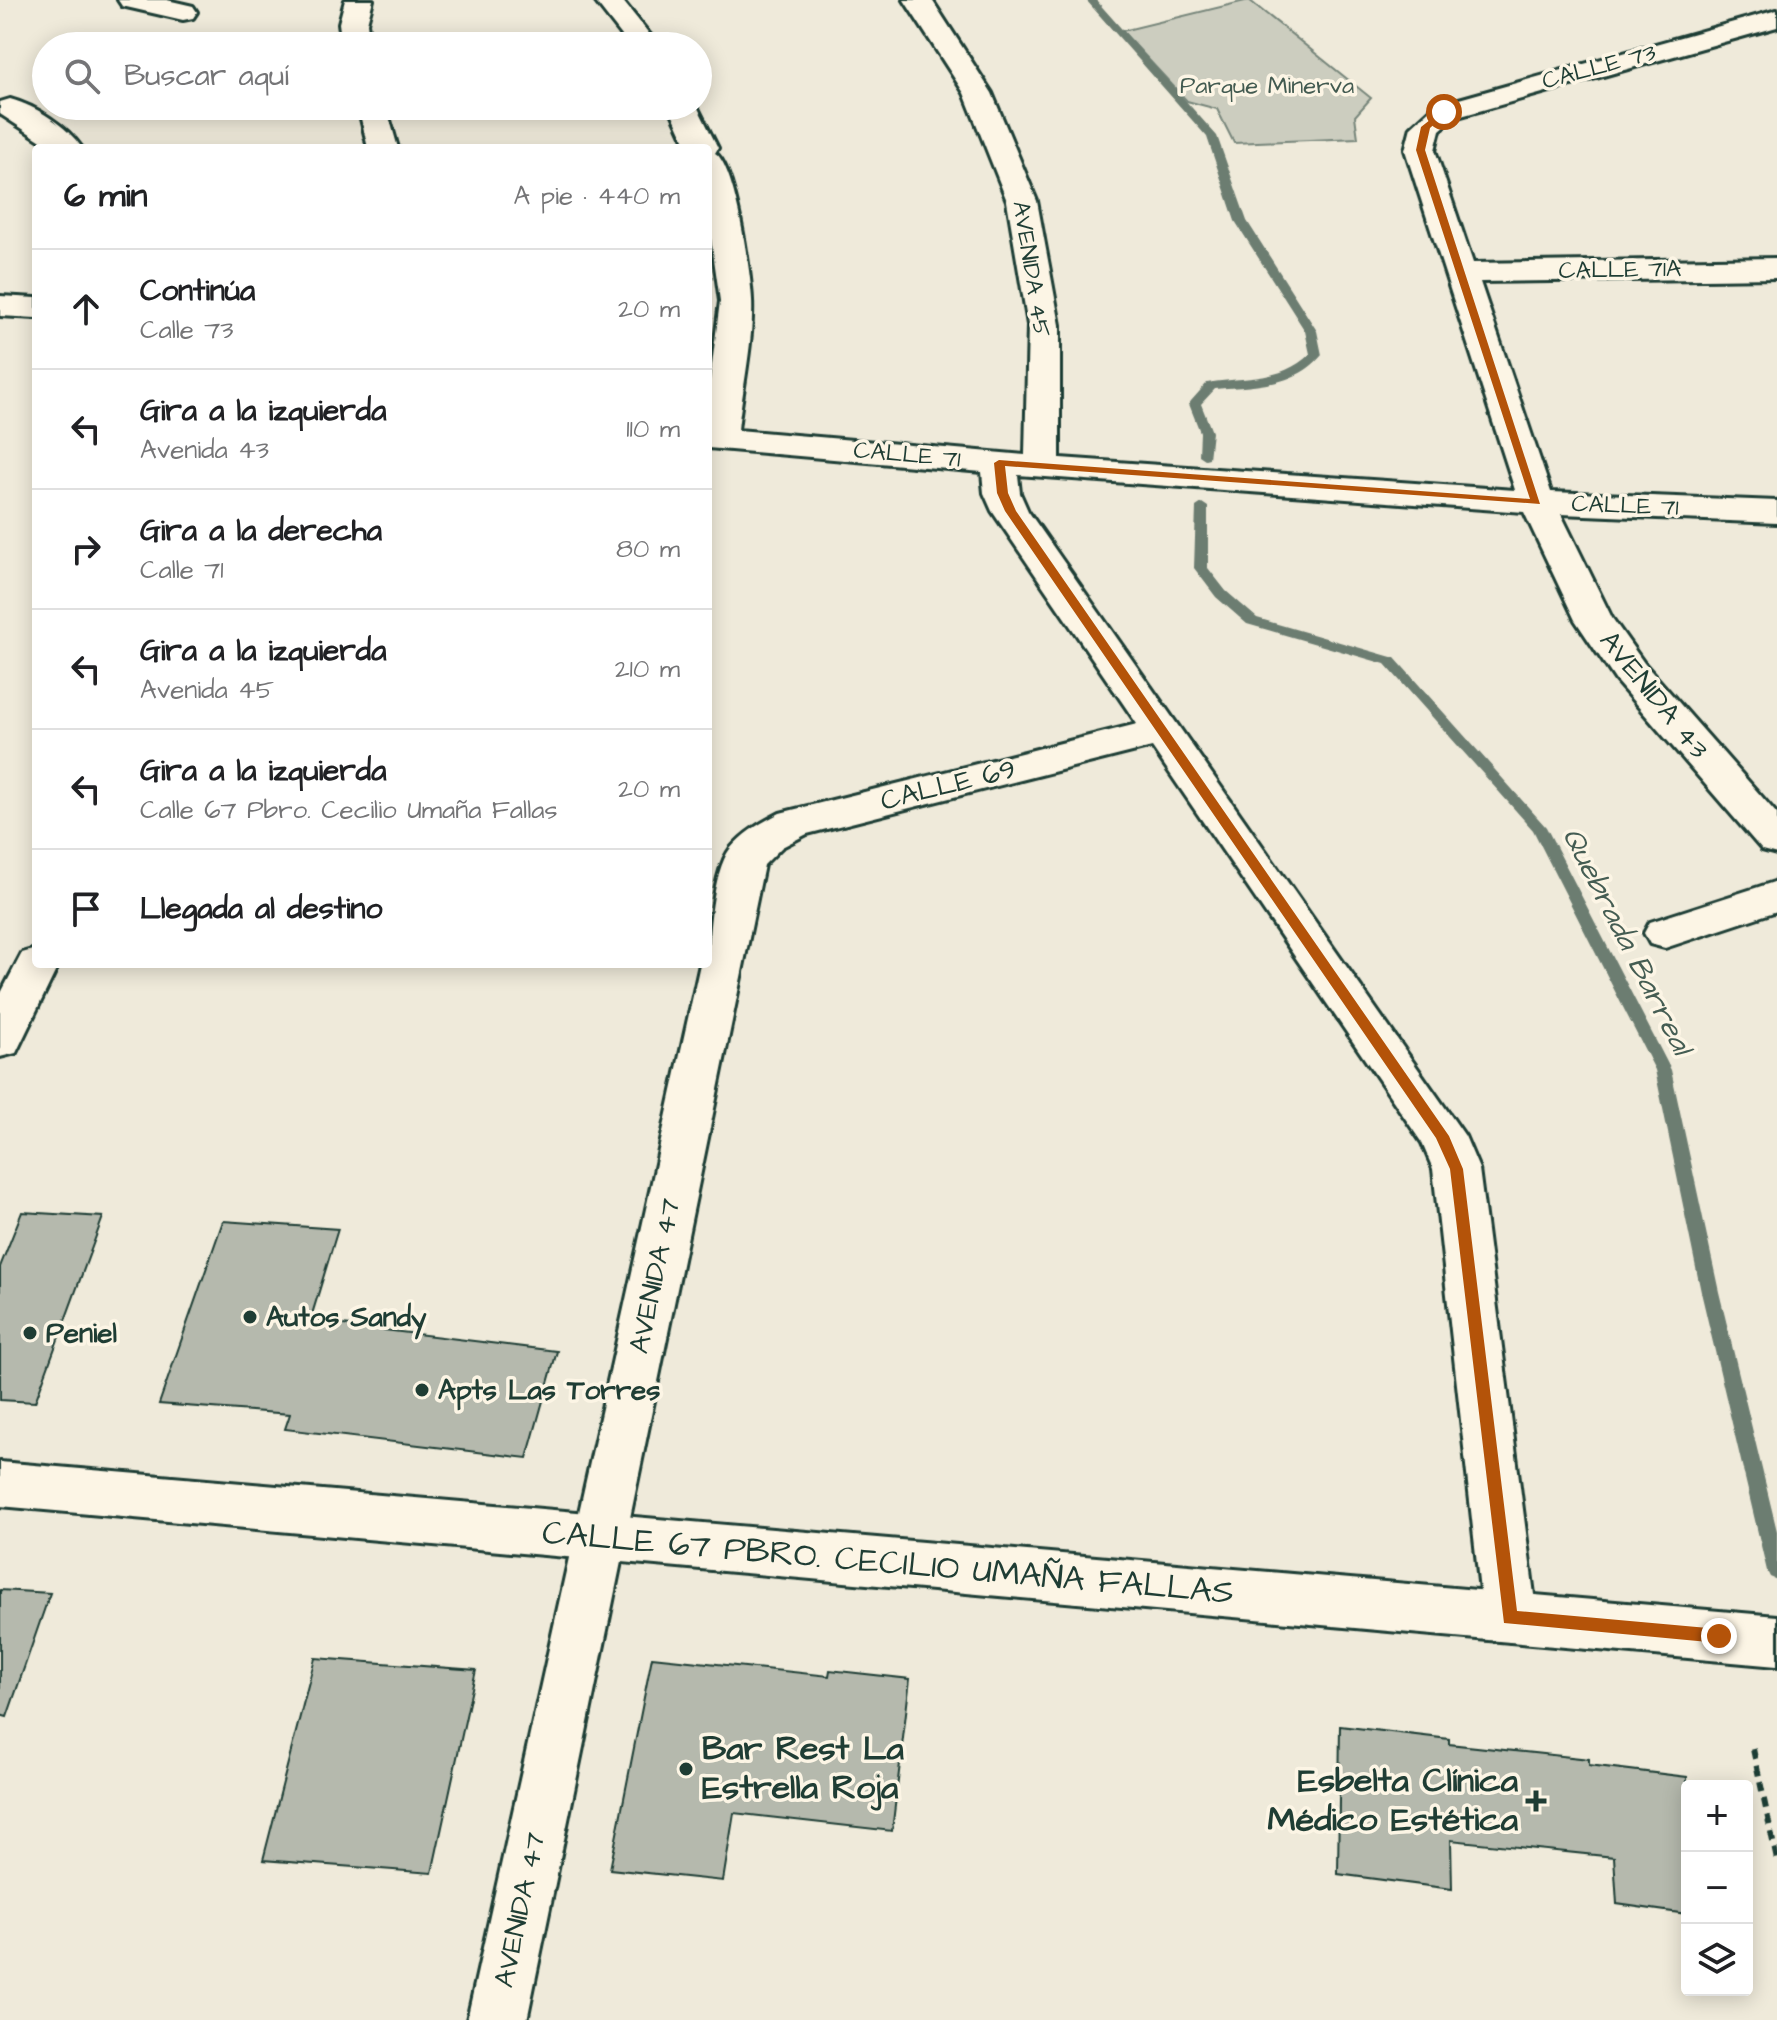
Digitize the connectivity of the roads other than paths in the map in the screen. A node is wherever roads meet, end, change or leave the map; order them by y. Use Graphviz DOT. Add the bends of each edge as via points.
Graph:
graph roads {
  1 [pos="132,0"];
  2 [pos="359,0"];
  3 [pos="608,0"];
  4 [pos="918,0"];
  5 [pos="183,12"];
  6 [pos="1777,18"];
  7 [pos="353,32"];
  8 [pos="634,32"];
  9 [pos="10,108"];
  10 [pos="376,120"];
  11 [pos="690,120"];
  12 [pos="1426,127"];
  13 [pos="64,144"];
  14 [pos="382,144"];
  15 [pos="701,144"];
  16 [pos="712,168"];
  17 [pos="1777,268"];
  18 [pos="1462,273"];
  19 [pos="0,306"];
  20 [pos="32,308"];
  21 [pos="714,438"];
  22 [pos="999,463"];
  23 [pos="1042,467"];
  24 [pos="1537,502"];
  25 [pos="1777,512"];
  26 [pos="1163,731"];
  27 [pos="1777,840"];
  28 [pos="744,860"];
  29 [pos="1777,896"];
  30 [pos="1665,933"];
  31 [pos="35,968"];
  32 [pos="0,1041"];
  33 [pos="0,1484"];
  34 [pos="599,1537"];
  35 [pos="1510,1618"];
  36 [pos="1777,1641"];
  37 [pos="497,2020"];
  1 -- 5 [label="street"];
  2 -- 7 [label="street"];
  3 -- 8 [label="street"];
  4 -- 23 [label="street, AVENIDA 45" via="978,93 1022,201 1044,325"];
  6 -- 12 [label="street, CALLE 73" via="1477,100 1444,112"];
  9 -- 13 [label="street"];
  10 -- 14 [label="street"];
  11 -- 15 [label="street"];
  12 -- 18 [label="street, AVENIDA 43" via="1420,150"];
  16 -- 21 [label="street" via="736,301"];
  17 -- 18 [label="street, CALLE 71A"];
  18 -- 24 [label="street, AVENIDA 43"];
  19 -- 20 [label="street"];
  21 -- 22 [label="street, CALLE 71"];
  22 -- 23 [label="street, CALLE 71"];
  22 -- 26 [label="street" via="1010,511"];
  23 -- 24 [label="street, CALLE 71"];
  24 -- 25 [label="street, CALLE 71"];
  24 -- 27 [label="street, AVENIDA 43" via="1594,620 1630,672"];
  26 -- 28 [label="street, CALLE 69" via="794,823 767,837"];
  26 -- 35 [label="street" via="1425,1108 1456,1169"];
  28 -- 34 [label="street, AVENIDA 47"];
  29 -- 30 [label="street"];
  31 -- 32 [label="street"];
  33 -- 34 [label="street, CALLE 67 PBRO. CECILIO UMAÑA FALLAS"];
  34 -- 35 [label="street, CALLE 67 PBRO. CECILIO UMAÑA FALLAS"];
  34 -- 37 [label="street, AVENIDA 47"];
  35 -- 36 [label="street, CALLE 67 PBRO. CECILIO UMAÑA FALLAS"];
}
